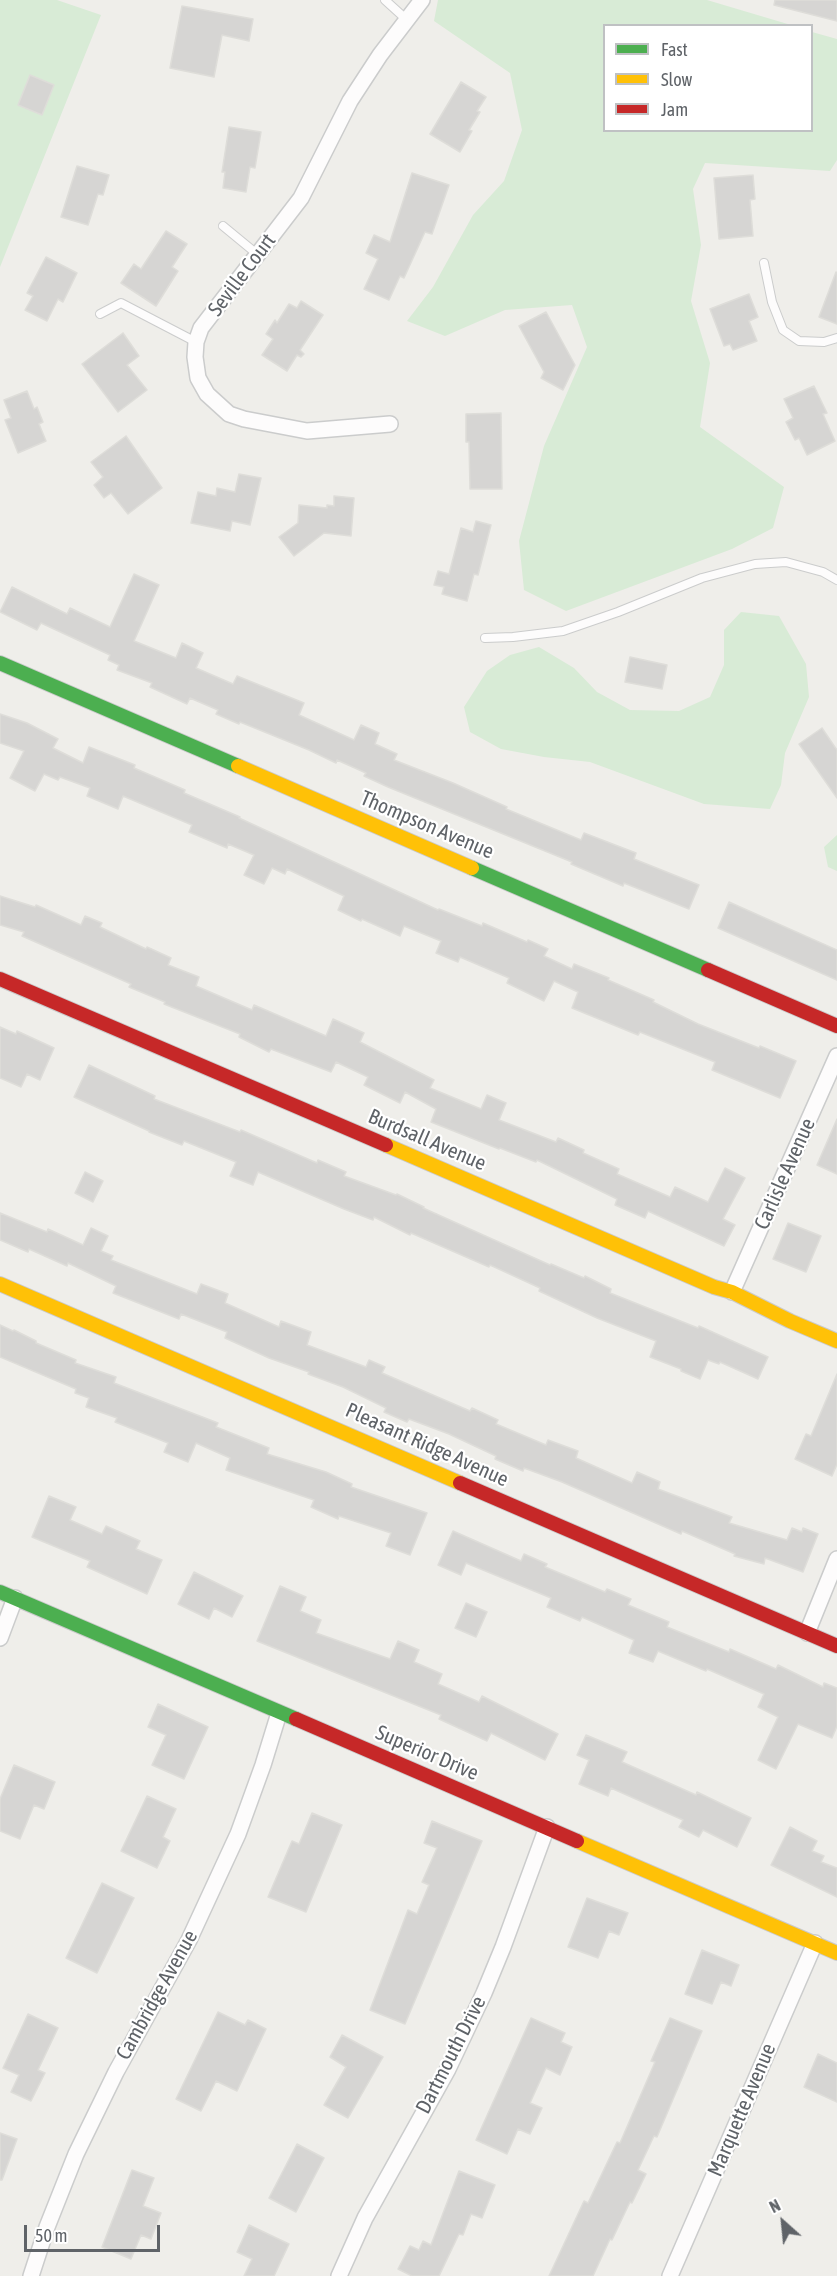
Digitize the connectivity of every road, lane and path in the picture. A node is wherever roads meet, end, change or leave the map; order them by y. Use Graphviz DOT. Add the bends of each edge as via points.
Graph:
graph roads {
  1 [pos="385,0"];
  2 [pos="422,0"];
  3 [pos="408,21"];
  4 [pos="223,226"];
  5 [pos="257,254"];
  6 [pos="764,263"];
  7 [pos="100,314"];
  8 [pos="837,338"];
  9 [pos="196,342"];
  10 [pos="390,424"];
  11 [pos="837,580"];
  12 [pos="485,638"];
  13 [pos="0,663"];
  14 [pos="0,978"];
  15 [pos="837,1026"];
  16 [pos="837,1056"];
  17 [pos="0,1284"];
  18 [pos="732,1292"];
  19 [pos="837,1341"];
  20 [pos="837,1559"];
  21 [pos="0,1592"];
  22 [pos="15,1598"];
  23 [pos="807,1633"];
  24 [pos="0,1638"];
  25 [pos="837,1646"];
  26 [pos="279,1713"];
  27 [pos="547,1827"];
  28 [pos="814,1943"];
  29 [pos="837,1953"];
  30 [pos="31,2276"];
  31 [pos="339,2276"];
  32 [pos="670,2276"];
  1 -- 3 [label="lane"];
  2 -- 3 [label="street, Seville Court"];
  3 -- 5 [label="street, Seville Court" via="350,101 301,198"];
  4 -- 5 [label="lane"];
  5 -- 9 [label="street, Seville Court" via="201,328"];
  6 -- 8 [label="lane" via="783,330 800,341"];
  7 -- 9 [label="lane" via="121,303"];
  9 -- 10 [label="street" via="198,378 217,406 229,414 307,431"];
  11 -- 12 [label="lane" via="786,562 755,564 702,578 563,631"];
  13 -- 15 [label="street, Thompson Avenue"];
  14 -- 18 [label="street, Burdsall Avenue" via="703,1283"];
  16 -- 18 [label="street, Carlisle Avenue"];
  17 -- 23 [label="street, Pleasant Ridge Avenue"];
  18 -- 19 [label="street, Burdsall Avenue"];
  20 -- 23 [label="street"];
  21 -- 22 [label="street, Superior Drive"];
  22 -- 24 [label="street"];
  22 -- 26 [label="street, Superior Drive"];
  23 -- 25 [label="street, Pleasant Ridge Avenue"];
  26 -- 27 [label="street, Superior Drive"];
  26 -- 30 [label="street, Cambridge Avenue" via="238,1834 189,1940 76,2154"];
  27 -- 28 [label="street, Superior Drive"];
  27 -- 31 [label="street, Dartmouth Drive" via="484,1993 448,2069 365,2218"];
  28 -- 29 [label="street, Superior Drive"];
  28 -- 32 [label="street, Marquette Avenue"];
}
